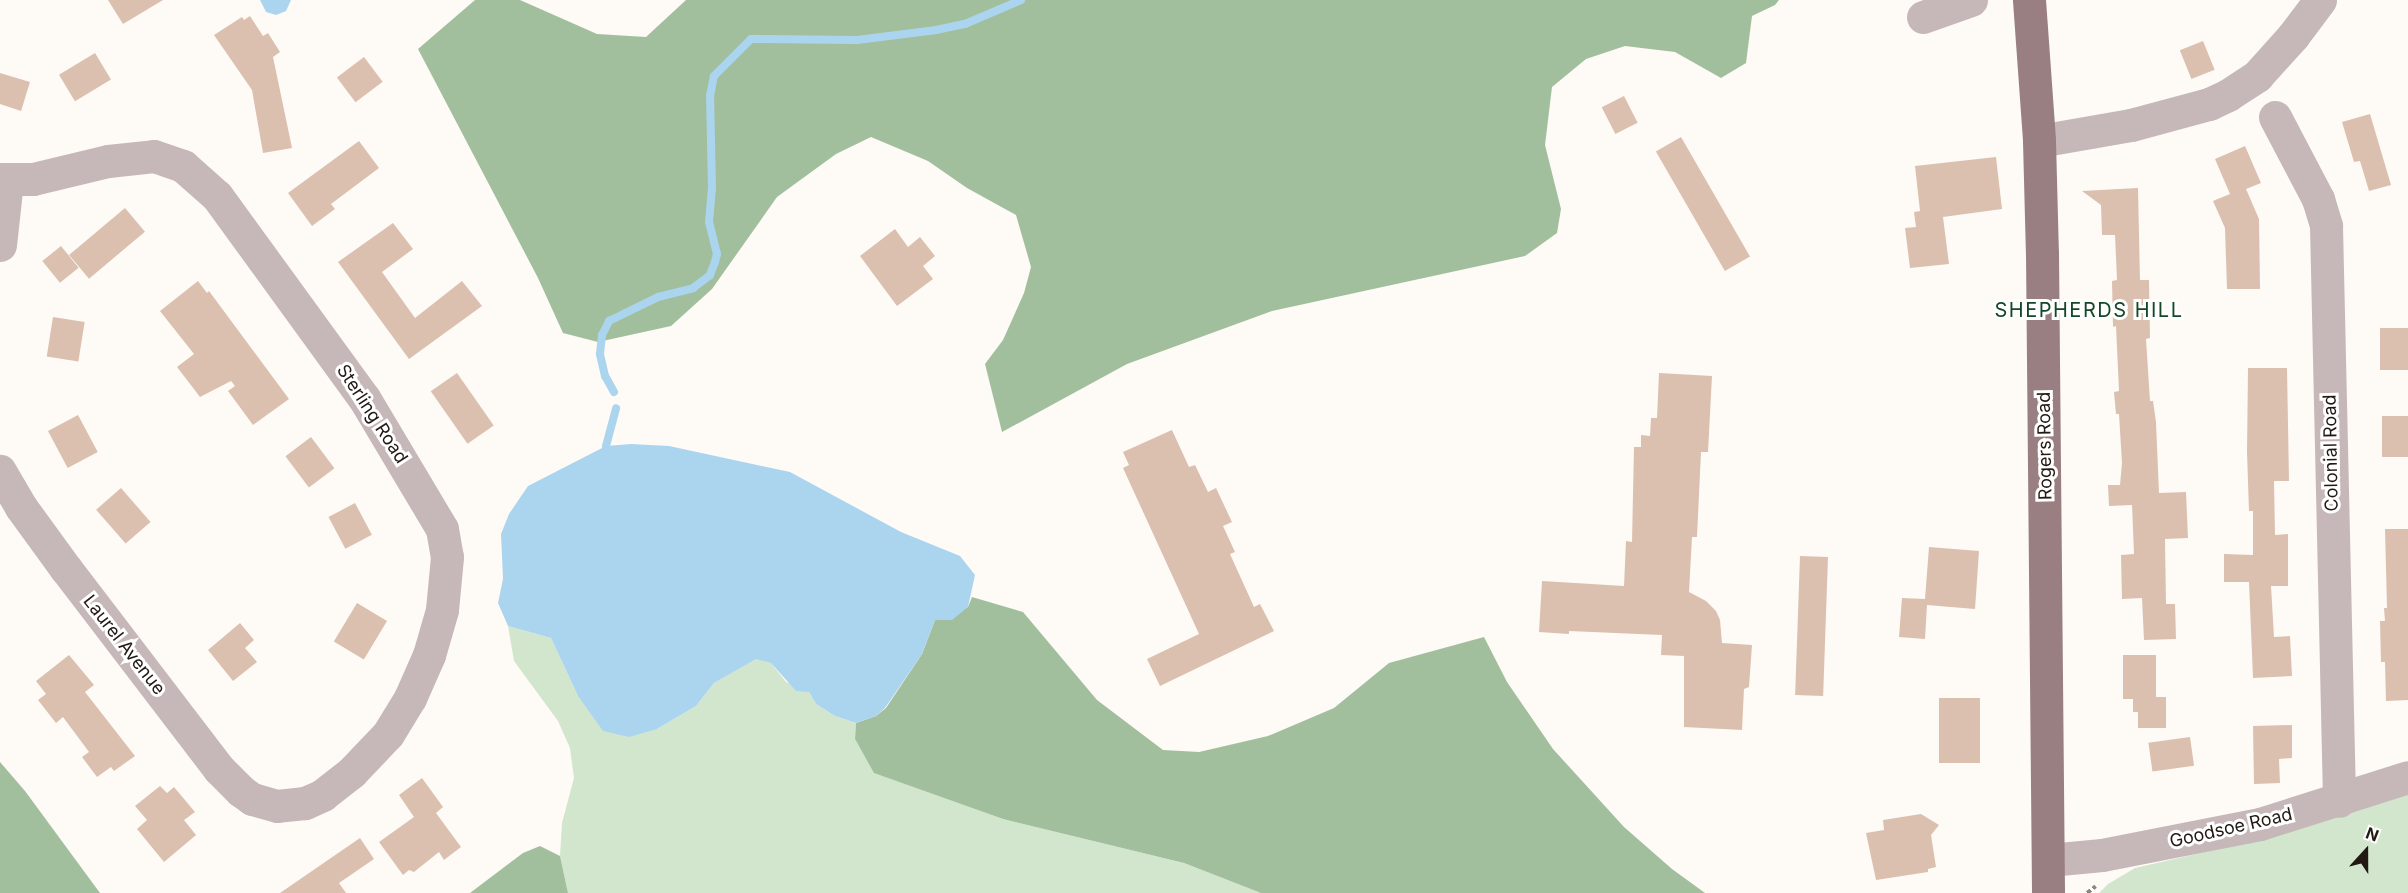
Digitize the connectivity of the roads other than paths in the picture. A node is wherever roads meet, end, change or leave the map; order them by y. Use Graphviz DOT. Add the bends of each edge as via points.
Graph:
graph roads {
  1 [pos="1971,0"];
  2 [pos="2030,0"];
  3 [pos="2320,0"];
  4 [pos="1923,17"];
  5 [pos="2275,117"];
  6 [pos="2039,141"];
  7 [pos="4,180"];
  8 [pos="0,245"];
  9 [pos="0,471"];
  10 [pos="2408,777"];
  11 [pos="2339,801"];
  12 [pos="265,804"];
  13 [pos="2049,860"];
  14 [pos="2049,893"];
  1 -- 4 [label="street"];
  2 -- 6 [label="main road, Rogers Road"];
  3 -- 6 [label="street" via="2257,76 2228,95 2210,104 2131,125"];
  5 -- 11 [label="street, Colonial Road" via="2318,199 2326,226"];
  6 -- 13 [label="main road, Rogers Road"];
  7 -- 8 [label="street"];
  7 -- 12 [label="street, Sterling Road" via="33,179 108,161 154,156 183,166 200,178 364,398 439,522 447,557 442,610 422,675 399,717 352,772 323,795 290,805"];
  9 -- 12 [label="street, Laurel Avenue" via="53,552 219,769 241,791"];
  10 -- 11 [label="street, Goodsoe Road"];
  11 -- 13 [label="street, Goodsoe Road" via="2260,824 2192,838 2102,855"];
  13 -- 14 [label="main road, Rogers Road"];
}
